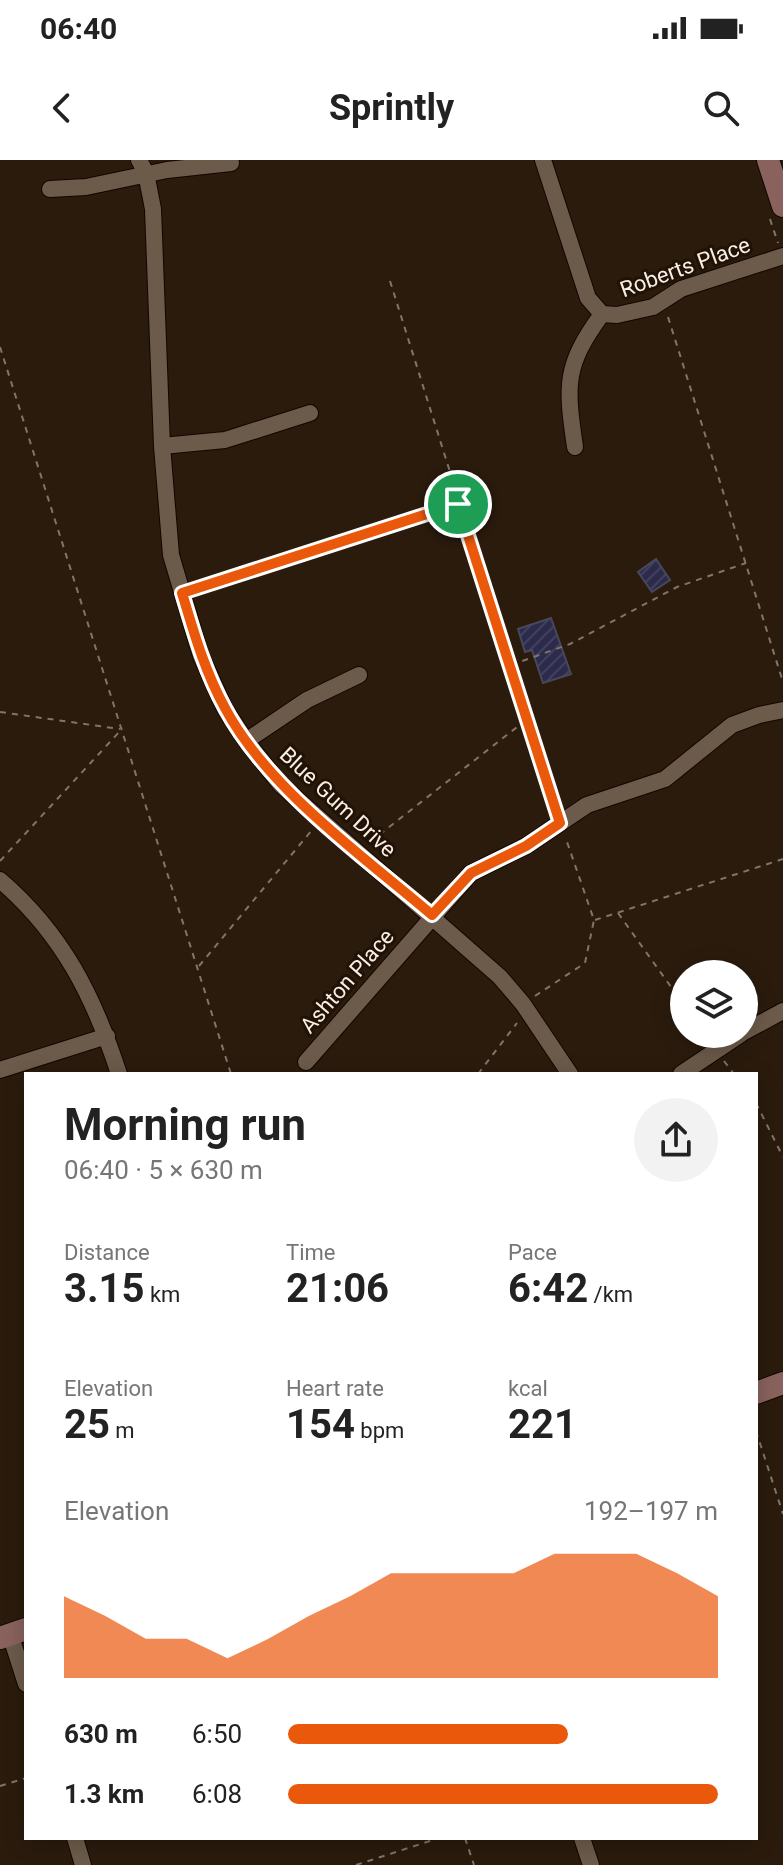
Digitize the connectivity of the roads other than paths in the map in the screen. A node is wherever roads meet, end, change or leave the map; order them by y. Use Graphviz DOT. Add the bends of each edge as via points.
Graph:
graph roads {
  1 [pos="543,160"];
  2 [pos="768,160"];
  3 [pos="231,163"];
  4 [pos="145,164"];
  5 [pos="50,189"];
  6 [pos="783,206"];
  7 [pos="783,256"];
  8 [pos="602,314"];
  9 [pos="310,413"];
  10 [pos="162,446"];
  11 [pos="575,447"];
  12 [pos="359,675"];
  13 [pos="783,710"];
  14 [pos="246,741"];
  15 [pos="0,880"];
  16 [pos="432,915"];
  17 [pos="783,1011"];
  18 [pos="758,1025"];
  19 [pos="107,1036"];
  20 [pos="720,1048"];
  21 [pos="306,1062"];
  22 [pos="0,1070"];
  23 [pos="118,1072"];
  24 [pos="569,1072"];
  25 [pos="684,1072"];
  26 [pos="783,1383"];
  27 [pos="758,1392"];
  28 [pos="12,1634"];
  29 [pos="24,1677"];
  30 [pos="76,1840"];
  31 [pos="583,1840"];
  32 [pos="83,1865"];
  33 [pos="591,1865"];
  1 -- 8 [label="street" via="588,298"];
  2 -- 6 [label="street"];
  3 -- 4 [label="street"];
  4 -- 5 [label="street" via="86,187"];
  4 -- 10 [label="street, Blue Gum Drive" via="153,209"];
  7 -- 8 [label="street, Roberts Place" via="681,289 653,307"];
  8 -- 11 [label="street" via="573,362 570,412"];
  9 -- 10 [label="street" via="225,440"];
  10 -- 14 [label="street, Blue Gum Drive" via="171,555 201,656"];
  12 -- 14 [label="street" via="307,700"];
  13 -- 16 [label="street, Ashton Place" via="732,725 665,779 587,805 526,846 471,873"];
  14 -- 16 [label="street, Blue Gum Drive" via="281,785"];
  15 -- 19 [label="street" via="63,950 89,992"];
  16 -- 21 [label="street, Ashton Place"];
  16 -- 24 [label="street, Blue Gum Drive" via="500,977"];
  17 -- 18 [label="street"];
  19 -- 22 [label="street"];
  19 -- 23 [label="street"];
  20 -- 25 [label="street"];
  26 -- 27 [label="street"];
  28 -- 29 [label="street"];
  30 -- 32 [label="street"];
  31 -- 33 [label="street"];
}
